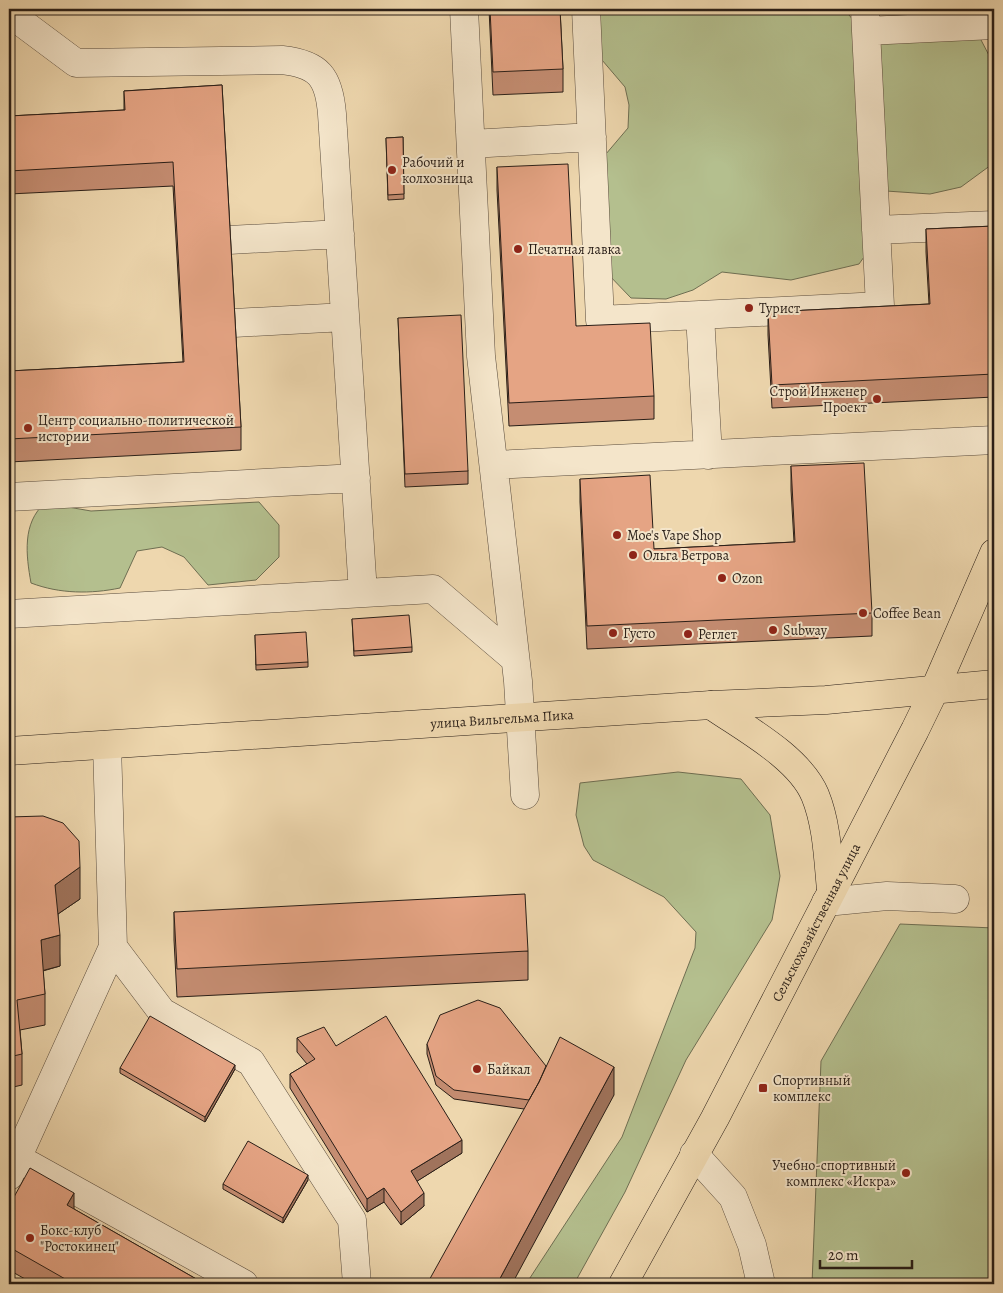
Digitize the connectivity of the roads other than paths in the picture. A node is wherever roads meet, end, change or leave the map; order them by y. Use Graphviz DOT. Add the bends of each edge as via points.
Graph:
graph roads {
  1 [pos="464,9"];
  2 [pos="586,9"];
  3 [pos="9,13"];
  4 [pos="866,20"];
  5 [pos="994,24"];
  6 [pos="592,137"];
  7 [pos="471,144"];
  8 [pos="994,225"];
  9 [pos="876,230"];
  10 [pos="340,234"];
  11 [pos="229,240"];
  12 [pos="700,315"];
  13 [pos="345,317"];
  14 [pos="234,323"];
  15 [pos="994,440"];
  16 [pos="708,455"];
  17 [pos="494,466"];
  18 [pos="356,478"];
  19 [pos="9,498"];
  20 [pos="994,553"];
  21 [pos="363,593"];
  22 [pos="9,614"];
  23 [pos="515,660"];
  24 [pos="994,684"];
  25 [pos="934,691"];
  26 [pos="711,705"];
  27 [pos="520,718"];
  28 [pos="107,746"];
  29 [pos="9,751"];
  30 [pos="525,795"];
  31 [pos="829,896"];
  32 [pos="956,899"];
  33 [pos="113,948"];
  34 [pos="694,1154"];
  35 [pos="13,1167"];
  36 [pos="244,1284"];
  37 [pos="358,1284"];
  38 [pos="623,1284"];
  39 [pos="761,1284"];
  1 -- 7 [label="lane"];
  2 -- 6 [label="lane"];
  3 -- 10 [label="lane" via="76,62 282,60 312,66 330,93"];
  4 -- 5 [label="lane"];
  4 -- 9 [label="lane"];
  6 -- 7 [label="lane"];
  6 -- 12 [label="lane" via="600,320"];
  7 -- 17 [label="lane" via="482,356"];
  8 -- 9 [label="lane"];
  9 -- 12 [label="lane" via="880,306"];
  10 -- 11 [label="lane"];
  10 -- 13 [label="lane"];
  12 -- 16 [label="lane"];
  13 -- 14 [label="lane"];
  13 -- 18 [label="lane"];
  15 -- 16 [label="lane"];
  16 -- 17 [label="lane"];
  17 -- 23 [label="lane"];
  18 -- 19 [label="lane"];
  18 -- 21 [label="lane"];
  20 -- 25 [label="main road, Сельскохозяйственная улица"];
  21 -- 22 [label="lane"];
  21 -- 23 [label="lane" via="432,589"];
  23 -- 27 [label="lane"];
  24 -- 25 [label="main road, улица Вильгельма Пика"];
  25 -- 26 [label="main road, улица Вильгельма Пика"];
  25 -- 31 [label="main road, Сельскохозяйственная улица"];
  26 -- 27 [label="main road, улица Вильгельма Пика"];
  26 -- 31 [label="main road" via="780,752 814,794 824,830"];
  27 -- 28 [label="main road, улица Вильгельма Пика"];
  27 -- 30 [label="lane"];
  28 -- 29 [label="main road, улица Вильгельма Пика"];
  28 -- 33 [label="lane"];
  31 -- 32 [label="lane"];
  31 -- 34 [label="main road, Сельскохозяйственная улица"];
  33 -- 35 [label="lane"];
  33 -- 37 [label="lane" via="162,1012 251,1062 352,1220"];
  34 -- 38 [label="main road, Сельскохозяйственная улица"];
  34 -- 39 [label="lane" via="734,1197 752,1245"];
  35 -- 36 [label="lane"];
}
